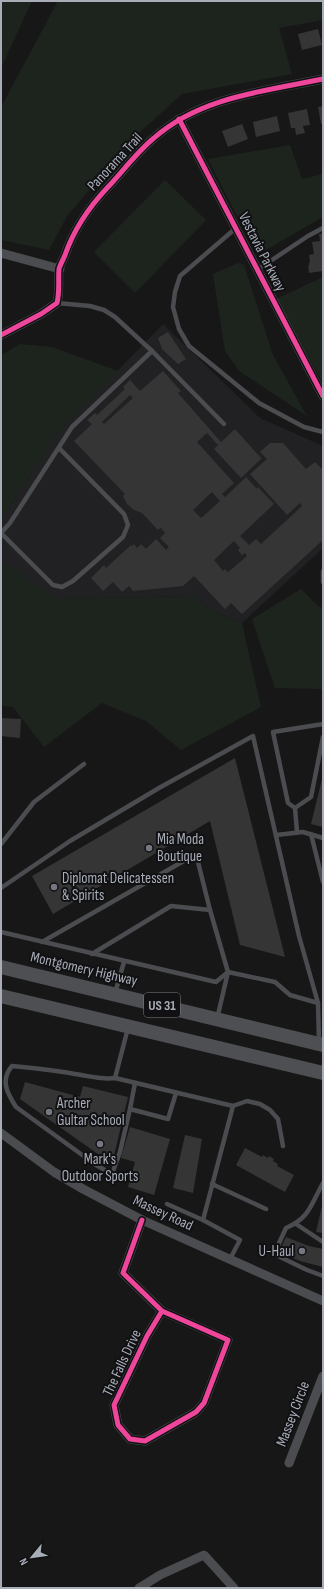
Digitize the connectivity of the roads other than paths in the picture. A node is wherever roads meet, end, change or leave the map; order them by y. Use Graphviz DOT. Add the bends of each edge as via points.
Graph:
graph roads {
  1 [pos="323,79"];
  2 [pos="179,119"];
  3 [pos="236,228"];
  4 [pos="323,228"];
  5 [pos="1,253"];
  6 [pos="60,269"];
  7 [pos="257,270"];
  8 [pos="57,303"];
  9 [pos="1,335"];
  10 [pos="152,350"];
  11 [pos="323,396"];
  12 [pos="224,424"];
  13 [pos="323,432"];
  14 [pos="58,448"];
  15 [pos="1,533"];
  16 [pos="323,571"];
  17 [pos="323,582"];
  18 [pos="323,724"];
  19 [pos="323,737"];
  20 [pos="84,764"];
  21 [pos="296,808"];
  22 [pos="297,832"];
  23 [pos="311,834"];
  24 [pos="276,835"];
  25 [pos="323,838"];
  26 [pos="1,844"];
  27 [pos="323,882"];
  28 [pos="1,888"];
  29 [pos="210,910"];
  30 [pos="1,932"];
  31 [pos="42,942"];
  32 [pos="92,954"];
  33 [pos="124,962"];
  34 [pos="1,967"];
  35 [pos="228,972"];
  36 [pos="114,994"];
  37 [pos="1,996"];
  38 [pos="318,1003"];
  39 [pos="217,1019"];
  40 [pos="128,1026"];
  41 [pos="321,1044"];
  42 [pos="323,1073"];
  43 [pos="115,1078"];
  44 [pos="135,1083"];
  45 [pos="176,1093"];
  46 [pos="233,1106"];
  47 [pos="130,1109"];
  48 [pos="1,1133"];
  49 [pos="283,1146"];
  50 [pos="323,1183"];
  51 [pos="212,1184"];
  52 [pos="322,1188"];
  53 [pos="167,1204"];
  54 [pos="266,1209"];
  55 [pos="142,1220"];
  56 [pos="203,1220"];
  57 [pos="296,1224"];
  58 [pos="323,1242"];
  59 [pos="230,1259"];
  60 [pos="323,1276"];
  61 [pos="323,1301"];
  62 [pos="162,1311"];
  63 [pos="323,1376"];
  64 [pos="289,1463"];
  65 [pos="139,1588"];
  66 [pos="234,1588"];
  1 -- 2 [label="street, Panorama Trail" via="228,98"];
  2 -- 3 [label="street, Vestavia Parkway"];
  2 -- 6 [label="street, Panorama Trail" via="153,138 99,197 72,236"];
  3 -- 7 [label="street, Vestavia Parkway"];
  3 -- 13 [label="lane" via="180,276 173,307 179,329 189,346 259,403 304,426"];
  4 -- 7 [label="lane"];
  5 -- 6 [label="street"];
  6 -- 8 [label="street, Panorama Trail"];
  7 -- 11 [label="street, Vestavia Parkway"];
  8 -- 9 [label="street"];
  8 -- 10 [label="lane" via="104,310"];
  10 -- 12 [label="lane"];
  10 -- 14 [label="lane" via="72,427"];
  14 -- 15 [label="lane" via="10,524"];
  14 -- 15 [label="lane" via="124,514 128,525 123,537 73,581 62,587 53,585"];
  16 -- 17 [label="lane"];
  18 -- 21 [label="lane" via="273,732 288,803"];
  19 -- 21 [label="lane" via="311,797"];
  20 -- 26 [label="lane" via="34,802"];
  21 -- 22 [label="lane"];
  22 -- 23 [label="lane"];
  22 -- 24 [label="lane"];
  23 -- 25 [label="lane"];
  23 -- 27 [label="lane"];
  24 -- 28 [label="lane" via="253,736 70,841"];
  24 -- 38 [label="lane" via="299,936"];
  29 -- 31 [label="lane" via="196,854"];
  29 -- 32 [label="lane" via="171,906"];
  29 -- 35 [label="lane"];
  30 -- 31 [label="lane"];
  31 -- 32 [label="lane"];
  32 -- 33 [label="lane"];
  33 -- 35 [label="lane" via="216,982"];
  33 -- 36 [label="lane"];
  34 -- 36 [label="main road, Montgomery Highway / US 31"];
  35 -- 38 [label="lane" via="275,982 290,995"];
  35 -- 39 [label="lane"];
  36 -- 39 [label="main road, Montgomery Highway / US 31"];
  37 -- 40 [label="main road, US 31"];
  38 -- 41 [label="lane"];
  39 -- 41 [label="main road, Montgomery Highway / US 31"];
  40 -- 42 [label="main road, US 31"];
  40 -- 43 [label="lane"];
  43 -- 44 [label="lane"];
  43 -- 47 [label="lane" via="104,1080 12,1066 6,1073 5,1083 8,1096 16,1107 112,1174"];
  44 -- 45 [label="lane"];
  44 -- 47 [label="lane"];
  45 -- 46 [label="lane"];
  45 -- 47 [label="lane" via="168,1119"];
  46 -- 49 [label="lane" via="247,1101 270,1110 278,1119"];
  46 -- 51 [label="lane"];
  48 -- 55 [label="street, Massey Road" via="54,1172"];
  50 -- 52 [label="lane"];
  51 -- 54 [label="lane"];
  51 -- 56 [label="lane"];
  52 -- 57 [label="lane" via="306,1216"];
  53 -- 56 [label="lane"];
  55 -- 59 [label="street, Massey Road"];
  55 -- 62 [label="street, The Falls Drive" via="123,1273"];
  56 -- 59 [label="lane" via="240,1240"];
  57 -- 58 [label="lane"];
  57 -- 60 [label="lane" via="286,1228 274,1254"];
  59 -- 61 [label="street, Massey Road"];
  62 -- 62 [label="street, The Falls Drive" via="114,1405 118,1425 130,1439 145,1441 196,1412 204,1403 228,1340"];
  63 -- 64 [label="street, Massey Circle"];
  65 -- 66 [label="street" via="204,1554"];
}
